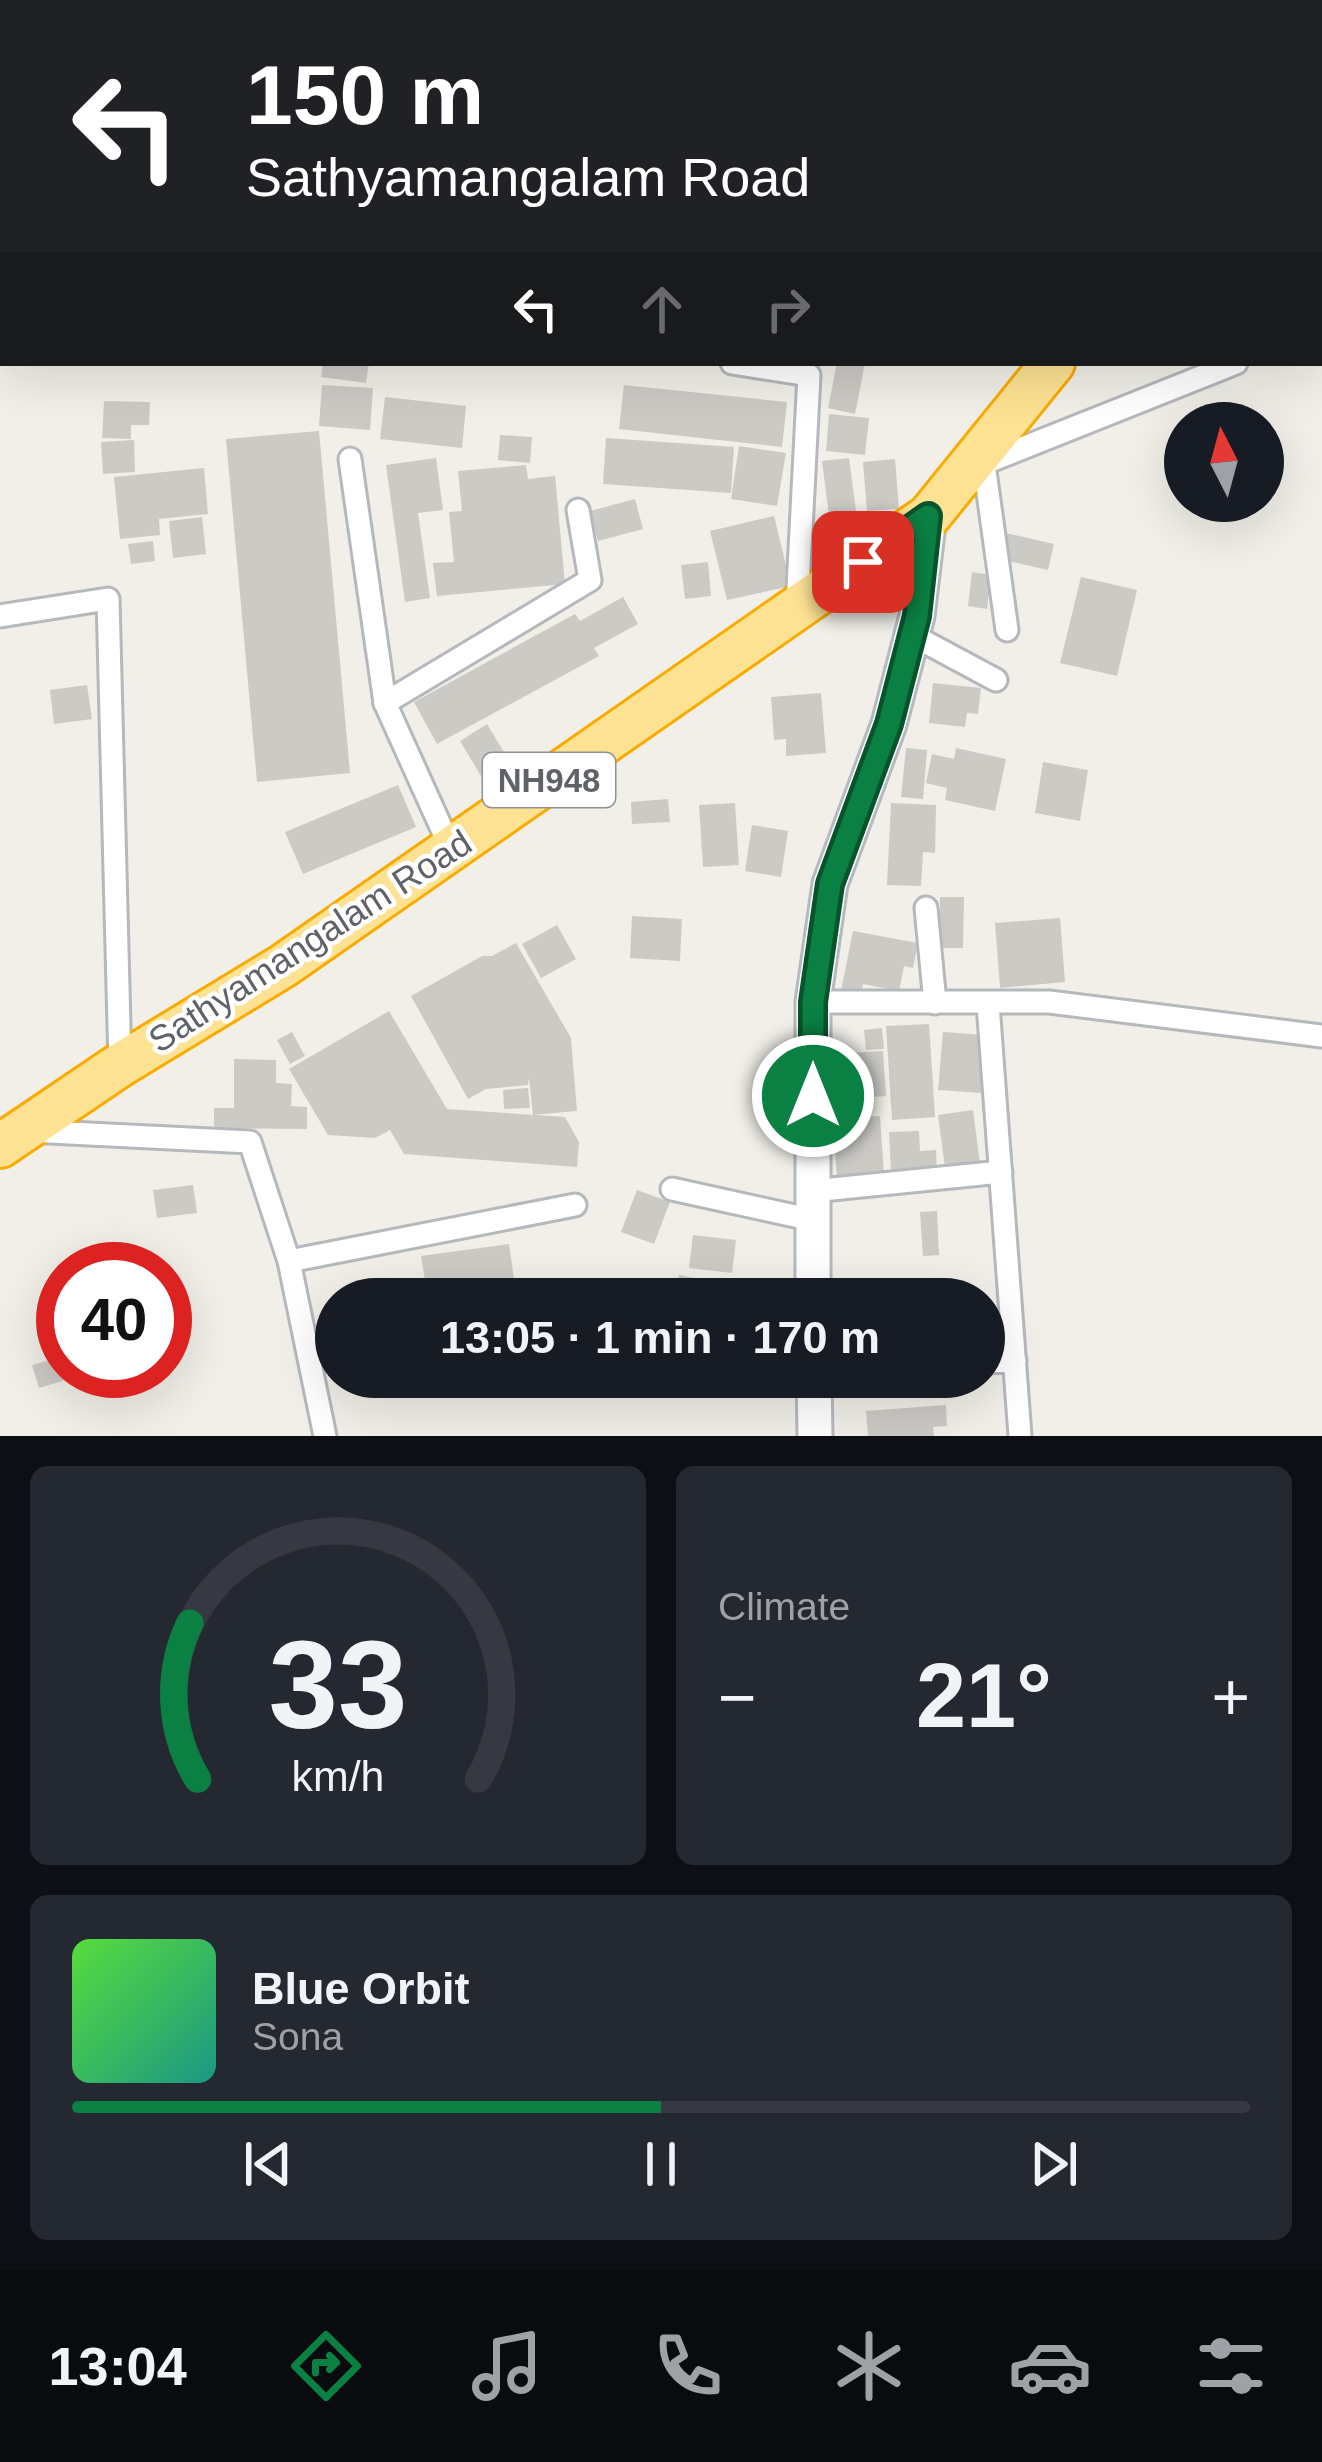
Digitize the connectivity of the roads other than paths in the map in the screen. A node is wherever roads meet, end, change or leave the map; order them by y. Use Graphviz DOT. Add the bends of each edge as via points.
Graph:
graph roads {
  1 [pos="770,366"];
  2 [pos="1051,366"];
  3 [pos="1228,366"];
  4 [pos="808,369"];
  5 [pos="350,459"];
  6 [pos="975,467"];
  7 [pos="578,510"];
  8 [pos="928,516"];
  9 [pos="797,608"];
  10 [pos="0,616"];
  11 [pos="1007,630"];
  12 [pos="912,635"];
  13 [pos="996,680"];
  14 [pos="385,703"];
  15 [pos="452,848"];
  16 [pos="926,908"];
  17 [pos="813,1002"];
  18 [pos="935,1003"];
  19 [pos="988,1004"];
  20 [pos="1322,1036"];
  21 [pos="120,1065"];
  22 [pos="11,1138"];
  23 [pos="1000,1172"];
  24 [pos="672,1189"];
  25 [pos="575,1205"];
  26 [pos="813,1205"];
  27 [pos="289,1261"];
  28 [pos="814,1278"];
  29 [pos="1015,1360"];
  30 [pos="1005,1361"];
  31 [pos="814,1398"];
  32 [pos="325,1436"];
  33 [pos="815,1436"];
  34 [pos="1020,1436"];
  1 -- 4 [label="street"];
  2 -- 6 [label="highway, Sathyamangalam Road / NH948"];
  3 -- 6 [label="street"];
  4 -- 9 [label="street"];
  5 -- 14 [label="street"];
  6 -- 8 [label="highway, Sathyamangalam Road / NH948"];
  6 -- 11 [label="street"];
  7 -- 14 [label="street" via="590,580"];
  8 -- 9 [label="highway, Sathyamangalam Road / NH948"];
  8 -- 12 [label="street"];
  9 -- 15 [label="highway, Sathyamangalam Road / NH948"];
  10 -- 21 [label="street" via="108,599"];
  12 -- 13 [label="street"];
  12 -- 17 [label="street" via="830,884"];
  14 -- 15 [label="street"];
  15 -- 21 [label="highway, Sathyamangalam Road / NH948" via="283,966"];
  16 -- 18 [label="street"];
  17 -- 18 [label="street"];
  17 -- 26 [label="street"];
  18 -- 19 [label="street"];
  19 -- 20 [label="street" via="1048,1002"];
  19 -- 23 [label="street"];
  21 -- 22 [label="highway, Sathyamangalam Road / NH948"];
  22 -- 27 [label="street" via="250,1142"];
  23 -- 26 [label="street"];
  23 -- 29 [label="street"];
  24 -- 26 [label="street"];
  25 -- 27 [label="street"];
  26 -- 28 [label="street"];
  27 -- 32 [label="street"];
  29 -- 30 [label="street"];
  29 -- 34 [label="street"];
  31 -- 33 [label="street"];
}
